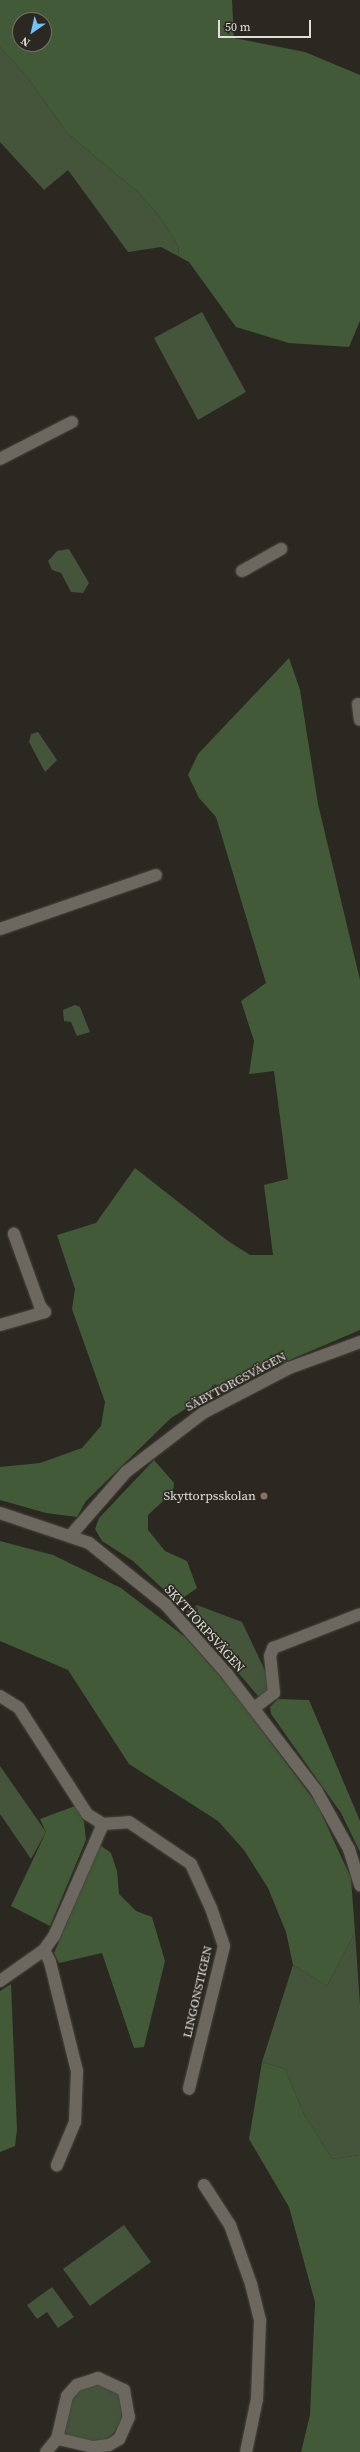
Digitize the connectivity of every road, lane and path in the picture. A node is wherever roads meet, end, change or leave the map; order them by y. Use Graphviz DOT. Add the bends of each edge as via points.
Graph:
graph roads {
  1 [pos="72,422"];
  2 [pos="0,459"];
  3 [pos="281,549"];
  4 [pos="242,571"];
  5 [pos="358,704"];
  6 [pos="360,720"];
  7 [pos="156,875"];
  8 [pos="0,929"];
  9 [pos="14,1234"];
  10 [pos="0,1325"];
  11 [pos="360,1342"];
  12 [pos="0,1513"];
  13 [pos="71,1535"];
  14 [pos="360,1614"];
  15 [pos="0,1696"];
  16 [pos="254,1708"];
  17 [pos="102,1824"];
  18 [pos="360,1883"];
  19 [pos="44,1950"];
  20 [pos="0,1981"];
  21 [pos="190,2089"];
  22 [pos="57,2165"];
  23 [pos="204,2185"];
  24 [pos="57,2439"];
  25 [pos="46,2452"];
  26 [pos="246,2452"];
  1 -- 2 [label="street"];
  3 -- 4 [label="street"];
  5 -- 6 [label="street"];
  7 -- 8 [label="street"];
  9 -- 10 [label="street" via="40,1306 46,1312"];
  11 -- 13 [label="street, SÄBYTORGSVÄGEN" via="289,1368 203,1413 126,1472"];
  12 -- 13 [label="street, SKYTTORPSVÄGEN"];
  13 -- 16 [label="street, SKYTTORPSVÄGEN" via="89,1543 166,1605"];
  14 -- 16 [label="street" via="273,1648 270,1656 274,1693"];
  15 -- 17 [label="street" via="19,1708 87,1814"];
  16 -- 18 [label="street, SKYTTORPSVÄGEN" via="337,1823"];
  17 -- 19 [label="street" via="54,1936"];
  17 -- 21 [label="street, LINGONSTIGEN" via="129,1822 190,1864 224,1946"];
  19 -- 20 [label="street"];
  19 -- 22 [label="street" via="50,1962 77,2072 75,2122"];
  23 -- 26 [label="street" via="230,2225 251,2284 260,2321 257,2399"];
  24 -- 24 [label="street" via="67,2396 76,2385 98,2378 124,2390 129,2417 119,2439 109,2445 93,2447"];
  24 -- 25 [label="street"];
}
